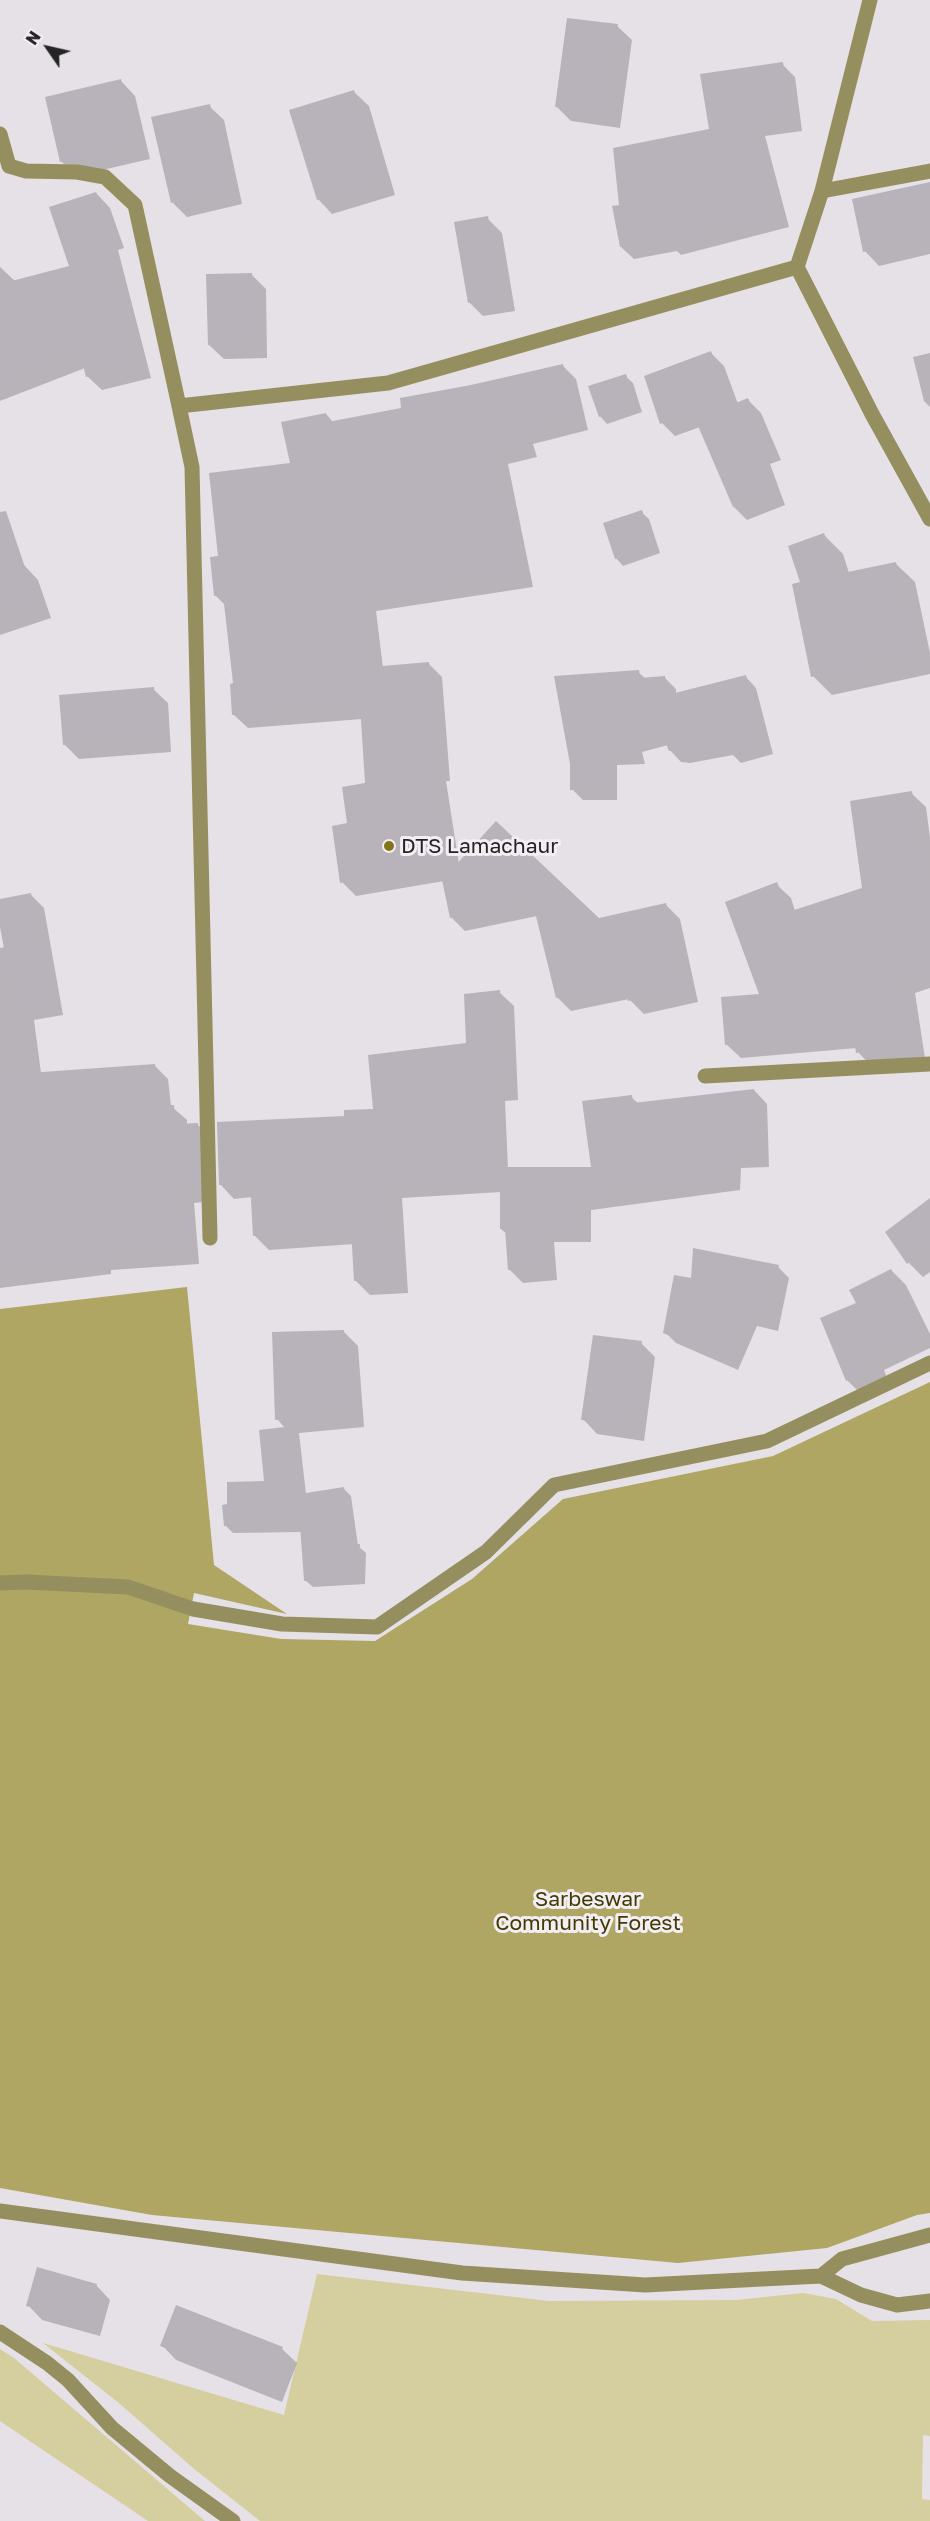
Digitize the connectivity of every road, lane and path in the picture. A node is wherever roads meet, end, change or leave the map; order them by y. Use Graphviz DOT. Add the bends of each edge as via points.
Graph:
graph roads {
  1 [pos="870,0"];
  2 [pos="0,134"];
  3 [pos="930,171"];
  4 [pos="822,191"];
  5 [pos="797,267"];
  6 [pos="179,406"];
  7 [pos="930,519"];
  8 [pos="930,1064"];
  9 [pos="705,1076"];
  10 [pos="210,1238"];
  11 [pos="930,1363"];
  12 [pos="0,1583"];
  13 [pos="0,2211"];
  14 [pos="930,2235"];
  15 [pos="821,2276"];
  16 [pos="930,2301"];
  17 [pos="0,2332"];
  18 [pos="233,2521"];
  1 -- 4 [label="street"];
  2 -- 6 [label="street" via="9,166 26,171 105,177 135,205"];
  3 -- 4 [label="street"];
  4 -- 5 [label="street"];
  5 -- 6 [label="street" via="388,383"];
  5 -- 7 [label="street"];
  6 -- 10 [label="street" via="192,467"];
  8 -- 9 [label="street"];
  11 -- 12 [label="street" via="767,1441 554,1485 486,1552 377,1627 282,1624 193,1609 128,1587"];
  13 -- 15 [label="street" via="462,2273 645,2285"];
  14 -- 15 [label="street" via="842,2259"];
  15 -- 16 [label="street" via="861,2295 897,2305"];
  17 -- 18 [label="street" via="68,2380 112,2428"];
}
